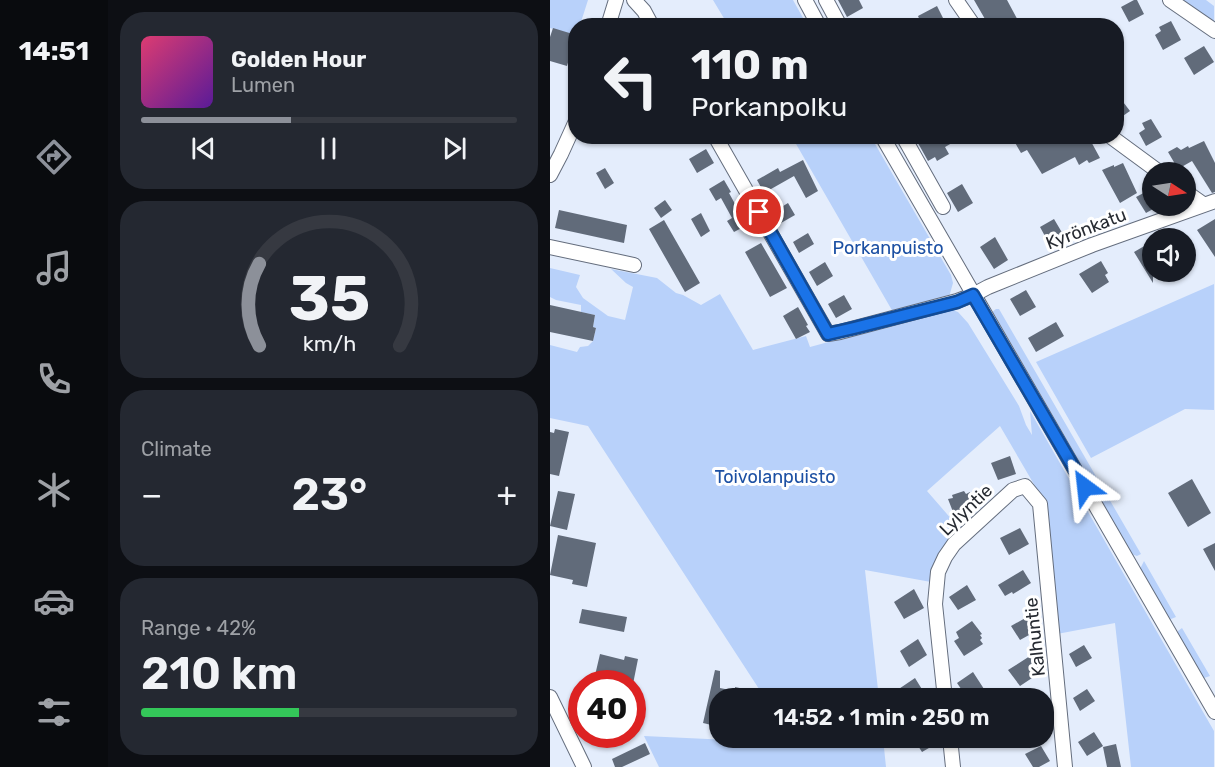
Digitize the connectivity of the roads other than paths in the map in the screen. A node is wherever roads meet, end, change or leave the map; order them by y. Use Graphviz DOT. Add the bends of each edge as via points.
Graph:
graph roads {
  1 [pos="616,0"];
  2 [pos="634,0"];
  3 [pos="805,0"];
  4 [pos="826,0"];
  5 [pos="956,0"];
  6 [pos="1170,0"];
  7 [pos="610,18"];
  8 [pos="648,18"];
  9 [pos="815,18"];
  10 [pos="836,18"];
  11 [pos="968,18"];
  12 [pos="1214,31"];
  13 [pos="568,139"];
  14 [pos="720,144"];
  15 [pos="887,144"];
  16 [pos="908,144"];
  17 [pos="1121,144"];
  18 [pos="1145,162"];
  19 [pos="550,175"];
  20 [pos="1209,203"];
  21 [pos="943,207"];
  22 [pos="550,247"];
  23 [pos="634,265"];
  24 [pos="973,295"];
  25 [pos="1040,504"];
  26 [pos="944,688"];
  27 [pos="550,697"];
  28 [pos="1214,712"];
  29 [pos="951,748"];
  30 [pos="584,767"];
  31 [pos="953,767"];
  32 [pos="1065,767"];
  1 -- 7 [label="street"];
  2 -- 8 [label="street"];
  3 -- 9 [label="street"];
  4 -- 10 [label="street"];
  5 -- 11 [label="street"];
  6 -- 12 [label="street"];
  13 -- 19 [label="street"];
  14 -- 24 [label="street, Kyrönkatu" via="828,334"];
  15 -- 24 [label="street"];
  16 -- 21 [label="street"];
  17 -- 18 [label="street"];
  20 -- 24 [label="street, Kyrönkatu" via="1092,245"];
  22 -- 23 [label="street"];
  24 -- 28 [label="street"];
  25 -- 26 [label="street, Lylyntie" via="1025,486 1013,490 944,558 938,572 936,604"];
  25 -- 32 [label="street, Kalhuntie"];
  27 -- 30 [label="street"];
  29 -- 31 [label="street"];
}
